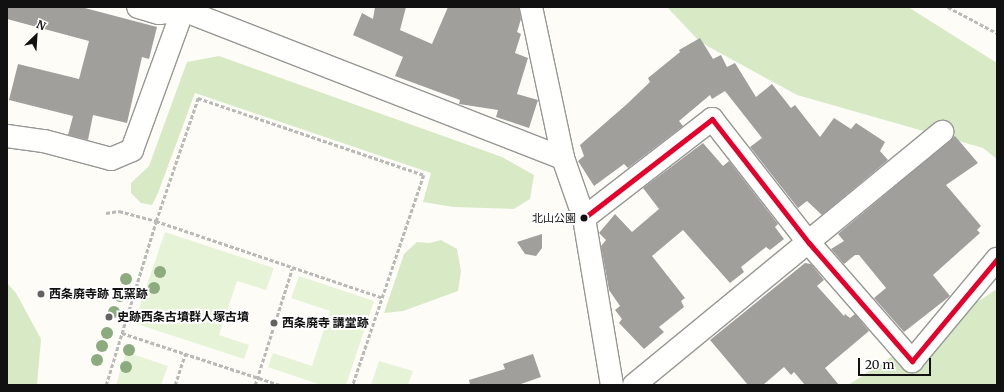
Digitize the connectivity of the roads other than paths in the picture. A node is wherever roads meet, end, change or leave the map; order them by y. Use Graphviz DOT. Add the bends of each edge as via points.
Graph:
graph roads {
  1 [pos="138,7"];
  2 [pos="531,7"];
  3 [pos="183,8"];
  4 [pos="942,132"];
  5 [pos="7,136"];
  6 [pos="563,158"];
  7 [pos="584,218"];
  8 [pos="809,243"];
  9 [pos="997,259"];
  10 [pos="612,385"];
  11 [pos="634,385"];
  1 -- 3 [label="street" via="159,12"];
  2 -- 6 [label="street"];
  3 -- 5 [label="street" via="132,150 111,159 44,141"];
  3 -- 6 [label="street"];
  4 -- 8 [label="street"];
  6 -- 7 [label="street"];
  7 -- 8 [label="street" via="712,119"];
  7 -- 10 [label="street"];
  8 -- 9 [label="street" via="912,361"];
  8 -- 11 [label="street"];
}
